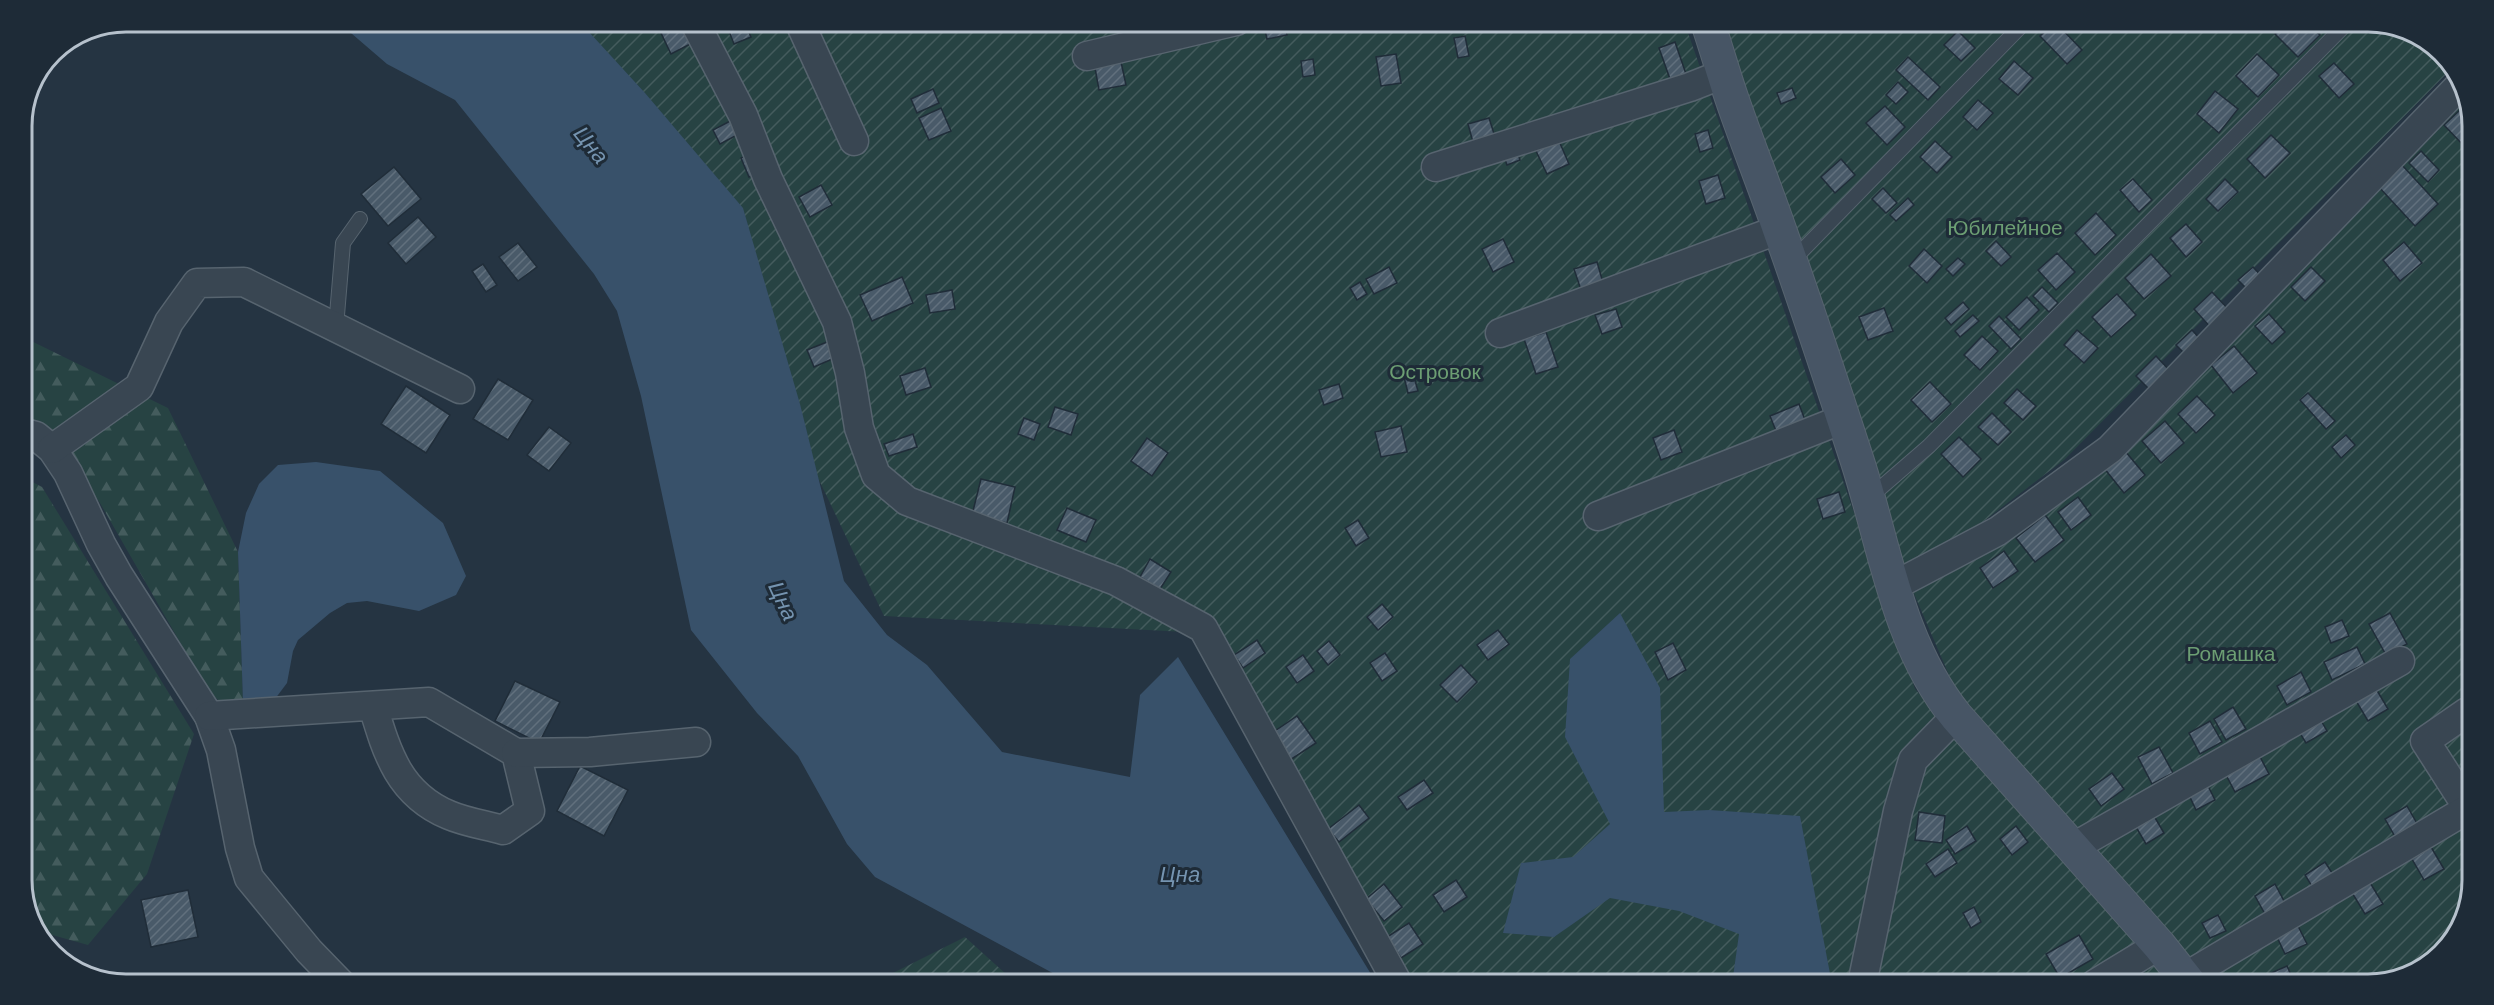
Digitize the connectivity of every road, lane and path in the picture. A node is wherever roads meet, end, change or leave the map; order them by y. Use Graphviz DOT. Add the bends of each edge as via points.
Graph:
graph roads {
  1 [pos="700,32"];
  2 [pos="804,32"];
  3 [pos="1189,32"];
  4 [pos="1712,32"];
  5 [pos="2015,32"];
  6 [pos="2338,32"];
  7 [pos="1087,56"];
  8 [pos="1724,74"];
  9 [pos="2456,90"];
  10 [pos="854,141"];
  11 [pos="1436,167"];
  12 [pos="360,219"];
  13 [pos="1780,229"];
  14 [pos="1791,262"];
  15 [pos="336,327"];
  16 [pos="1500,333"];
  17 [pos="460,389"];
  18 [pos="1843,418"];
  19 [pos="32,435"];
  20 [pos="52,449"];
  21 [pos="1869,498"];
  22 [pos="1598,516"];
  23 [pos="1892,587"];
  24 [pos="2400,661"];
  25 [pos="373,706"];
  26 [pos="2462,715"];
  27 [pos="210,716"];
  28 [pos="1956,716"];
  29 [pos="696,742"];
  30 [pos="516,753"];
  31 [pos="2462,799"];
  32 [pos="2462,812"];
  33 [pos="2072,848"];
  34 [pos="2159,945"];
  35 [pos="331,974"];
  36 [pos="1393,974"];
  37 [pos="1864,974"];
  38 [pos="2111,974"];
  39 [pos="2182,974"];
  40 [pos="2199,974"];
  1 -- 36 [label="street" via="837,322 859,428 876,475 907,501 1116,581 1203,628"];
  2 -- 10 [label="street"];
  3 -- 7 [label="street"];
  4 -- 8 [label="street"];
  5 -- 14 [label="lane"];
  6 -- 21 [label="lane" via="1929,446"];
  8 -- 11 [label="street"];
  8 -- 13 [label="street"];
  9 -- 23 [label="street" via="2110,449 1998,531"];
  12 -- 15 [label="lane" via="343,243"];
  13 -- 14 [label="street"];
  13 -- 16 [label="street"];
  14 -- 18 [label="street"];
  15 -- 17 [label="street"];
  15 -- 20 [label="street" via="244,282 197,284 169,322 140,387"];
  18 -- 21 [label="street"];
  18 -- 22 [label="street"];
  19 -- 20 [label="street"];
  20 -- 27 [label="street" via="119,576"];
  21 -- 23 [label="street"];
  23 -- 28 [label="street" via="1920,658 1940,696"];
  24 -- 33 [label="street"];
  25 -- 27 [label="street"];
  25 -- 30 [label="street" via="429,702"];
  25 -- 30 [label="street" via="388,753 410,790 448,815 503,830 530,811"];
  26 -- 31 [label="street" via="2425,741"];
  27 -- 35 [label="street" via="249,878"];
  28 -- 33 [label="street"];
  28 -- 37 [label="street" via="1912,760"];
  29 -- 30 [label="street" via="590,752"];
  32 -- 40 [label="street"];
  33 -- 34 [label="street"];
  34 -- 38 [label="street"];
  34 -- 39 [label="street"];
}
